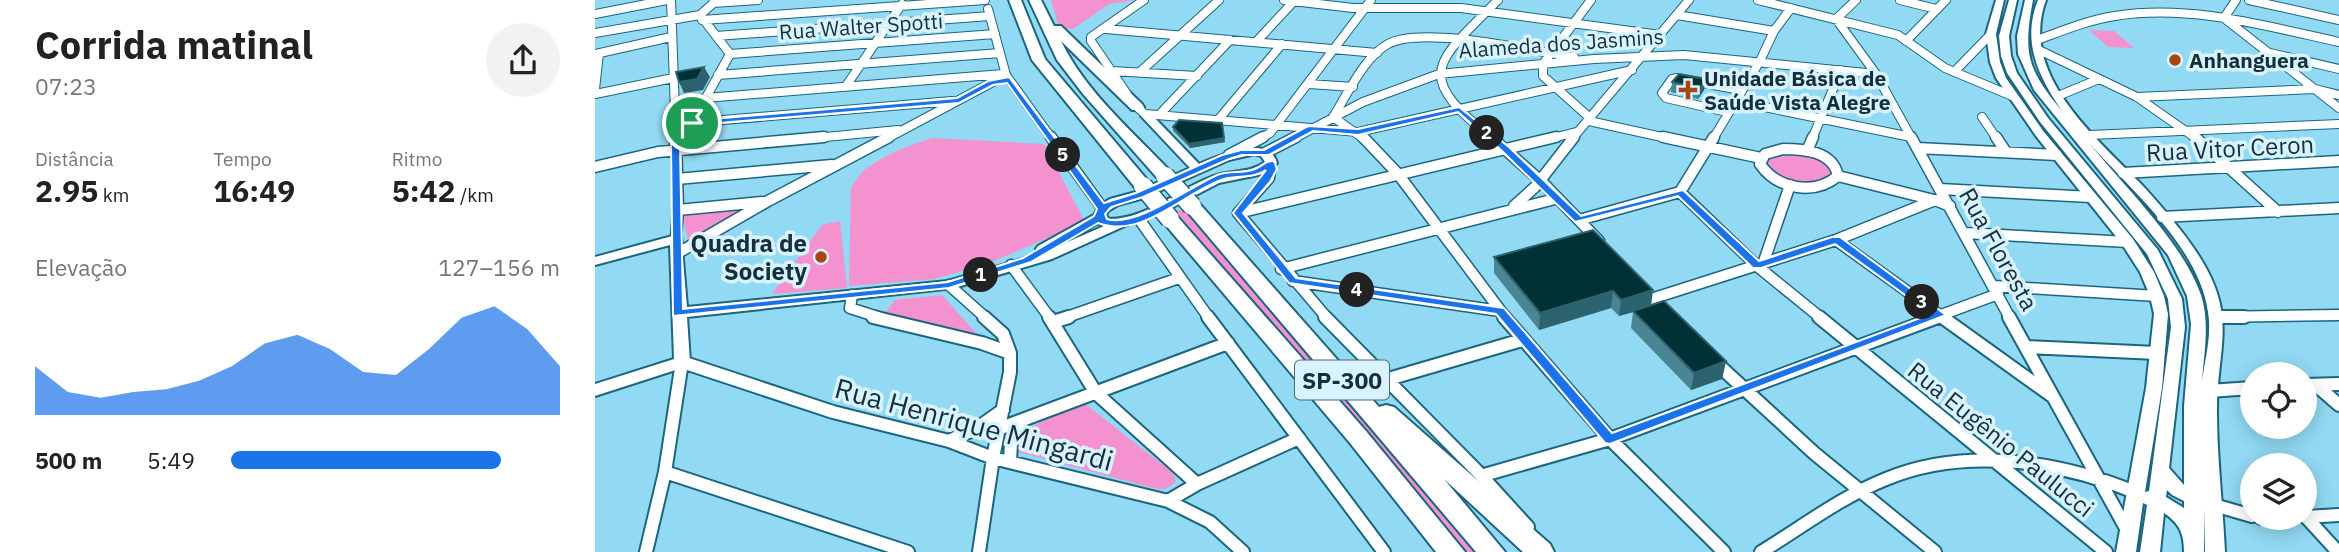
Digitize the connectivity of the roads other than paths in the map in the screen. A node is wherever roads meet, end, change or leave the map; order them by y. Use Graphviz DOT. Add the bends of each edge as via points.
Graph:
graph roads {
  1 [pos="669,0"];
  2 [pos="758,0"];
  3 [pos="985,0"];
  4 [pos="1016,0"];
  5 [pos="1035,0"];
  6 [pos="1044,0"];
  7 [pos="1144,0"];
  8 [pos="1219,0"];
  9 [pos="1284,0"];
  10 [pos="1294,0"];
  11 [pos="1371,0"];
  12 [pos="1497,0"];
  13 [pos="1591,0"];
  14 [pos="1689,0"];
  15 [pos="1758,0"];
  16 [pos="1856,0"];
  17 [pos="1900,0"];
  18 [pos="1946,0"];
  19 [pos="2000,0"];
  20 [pos="2013,0"];
  21 [pos="2236,0"];
  22 [pos="2249,0"];
  23 [pos="715,1"];
  24 [pos="902,3"];
  25 [pos="2035,3"];
  26 [pos="1365,8"];
  27 [pos="1791,8"];
  28 [pos="1936,9"];
  29 [pos="1486,12"];
  30 [pos="595,15"];
  31 [pos="1677,15"];
  32 [pos="990,16"];
  33 [pos="701,17"];
  34 [pos="2224,18"];
  35 [pos="671,19"];
  36 [pos="1836,19"];
  37 [pos="2339,20"];
  38 [pos="888,24"];
  39 [pos="1571,24"];
  40 [pos="1057,29"];
  41 [pos="1106,29"];
  42 [pos="1774,31"];
  43 [pos="595,33"];
  44 [pos="995,34"];
  45 [pos="1991,34"];
  46 [pos="1660,35"];
  47 [pos="1177,36"];
  48 [pos="671,37"];
  49 [pos="716,37"];
  50 [pos="1230,40"];
  51 [pos="1455,41"];
  52 [pos="1906,41"];
  53 [pos="1256,42"];
  54 [pos="2339,42"];
  55 [pos="876,43"];
  56 [pos="1282,44"];
  57 [pos="2037,45"];
  58 [pos="1333,49"];
  59 [pos="2266,52"];
  60 [pos="1000,53"];
  61 [pos="1377,53"];
  62 [pos="597,54"];
  63 [pos="730,54"];
  64 [pos="1548,54"];
  65 [pos="1642,57"];
  66 [pos="2001,59"];
  67 [pos="1576,60"];
  68 [pos="1760,61"];
  69 [pos="862,64"];
  70 [pos="1543,64"];
  71 [pos="2339,69"];
  72 [pos="1632,70"];
  73 [pos="1841,70"];
  74 [pos="716,71"];
  75 [pos="1112,71"];
  76 [pos="1141,71"];
  77 [pos="1954,72"];
  78 [pos="1440,74"];
  79 [pos="1876,74"];
  80 [pos="685,75"];
  81 [pos="1007,76"];
  82 [pos="1197,76"];
  83 [pos="673,78"];
  84 [pos="2096,78"];
  85 [pos="1309,83"];
  86 [pos="1555,85"];
  87 [pos="846,86"];
  88 [pos="1353,87"];
  89 [pos="595,89"];
  90 [pos="2315,89"];
  91 [pos="1740,90"];
  92 [pos="595,94"];
  93 [pos="2339,95"];
  94 [pos="2012,96"];
  95 [pos="2058,96"];
  96 [pos="2137,97"];
  97 [pos="705,98"];
  98 [pos="1345,98"];
  99 [pos="959,100"];
  100 [pos="1735,101"];
  101 [pos="1363,102"];
  102 [pos="2339,108"];
  103 [pos="1459,109"];
  104 [pos="1141,110"];
  105 [pos="1727,112"];
  106 [pos="1160,114"];
  107 [pos="1333,117"];
  108 [pos="1982,117"];
  109 [pos="1820,118"];
  110 [pos="2060,118"];
  111 [pos="1590,119"];
  112 [pos="1218,120"];
  113 [pos="692,123"];
  114 [pos="675,124"];
  115 [pos="2339,124"];
  116 [pos="1276,125"];
  117 [pos="1311,128"];
  118 [pos="903,130"];
  119 [pos="2187,130"];
  120 [pos="1358,132"];
  121 [pos="1576,132"];
  122 [pos="2040,134"];
  123 [pos="2090,135"];
  124 [pos="1911,137"];
  125 [pos="1707,147"];
  126 [pos="676,148"];
  127 [pos="1917,148"];
  128 [pos="1506,149"];
  129 [pos="1807,150"];
  130 [pos="2005,152"];
  131 [pos="2057,155"];
  132 [pos="1226,157"];
  133 [pos="1268,158"];
  134 [pos="1761,158"];
  135 [pos="2074,158"];
  136 [pos="2339,161"];
  137 [pos="838,164"];
  138 [pos="595,167"];
  139 [pos="2226,167"];
  140 [pos="1159,170"];
  141 [pos="1199,170"];
  142 [pos="2123,173"];
  143 [pos="1398,174"];
  144 [pos="1838,176"];
  145 [pos="677,179"];
  146 [pos="1541,182"];
  147 [pos="1790,185"];
  148 [pos="2121,188"];
  149 [pos="1940,189"];
  150 [pos="1680,192"];
  151 [pos="2095,192"];
  152 [pos="1555,199"];
  153 [pos="1935,200"];
  154 [pos="768,201"];
  155 [pos="2110,202"];
  156 [pos="2134,204"];
  157 [pos="1949,206"];
  158 [pos="2339,208"];
  159 [pos="1509,210"];
  160 [pos="678,211"];
  161 [pos="2279,212"];
  162 [pos="1101,213"];
  163 [pos="1238,213"];
  164 [pos="2162,217"];
  165 [pos="1139,219"];
  166 [pos="1579,220"];
  167 [pos="1121,224"];
  168 [pos="1440,227"];
  169 [pos="1964,233"];
  170 [pos="1836,240"];
  171 [pos="2127,242"];
  172 [pos="677,246"];
  173 [pos="1606,249"];
  174 [pos="1027,260"];
  175 [pos="595,261"];
  176 [pos="1011,265"];
  177 [pos="1760,265"];
  178 [pos="1282,269"];
  179 [pos="1179,278"];
  180 [pos="1293,281"];
  181 [pos="949,285"];
  182 [pos="1996,290"];
  183 [pos="852,295"];
  184 [pos="2157,296"];
  185 [pos="1651,298"];
  186 [pos="1500,311"];
  187 [pos="1940,315"];
  188 [pos="2339,315"];
  189 [pos="2215,317"];
  190 [pos="679,320"];
  191 [pos="1053,322"];
  192 [pos="2198,324"];
  193 [pos="2178,327"];
  194 [pos="1003,334"];
  195 [pos="1522,340"];
  196 [pos="982,343"];
  197 [pos="1228,343"];
  198 [pos="1855,347"];
  199 [pos="2027,347"];
  200 [pos="2158,347"];
  201 [pos="2215,351"];
  202 [pos="1010,353"];
  203 [pos="1706,353"];
  204 [pos="682,362"];
  205 [pos="1385,380"];
  206 [pos="2339,384"];
  207 [pos="2317,385"];
  208 [pos="2154,388"];
  209 [pos="1743,389"];
  210 [pos="2240,389"];
  211 [pos="595,390"];
  212 [pos="2317,390"];
  213 [pos="1351,391"];
  214 [pos="2209,391"];
  215 [pos="1096,393"];
  216 [pos="2056,399"];
  217 [pos="2339,405"];
  218 [pos="1003,410"];
  219 [pos="2167,416"];
  220 [pos="1020,421"];
  221 [pos="1001,428"];
  222 [pos="1299,438"];
  223 [pos="1610,439"];
  224 [pos="949,441"];
  225 [pos="2202,455"];
  226 [pos="993,458"];
  227 [pos="1010,462"];
  228 [pos="1997,462"];
  229 [pos="2160,470"];
  230 [pos="665,472"];
  231 [pos="1484,475"];
  232 [pos="2099,476"];
  233 [pos="1197,484"];
  234 [pos="1861,492"];
  235 [pos="2137,493"];
  236 [pos="2195,499"];
  237 [pos="1168,501"];
  238 [pos="2156,501"];
  239 [pos="2214,505"];
  240 [pos="2240,513"];
  241 [pos="2339,515"];
  242 [pos="2317,516"];
  243 [pos="2315,530"];
  244 [pos="2127,540"];
  245 [pos="2195,546"];
  246 [pos="2150,550"];
  247 [pos="646,552"];
  248 [pos="908,552"];
  249 [pos="979,552"];
  250 [pos="1243,552"];
  251 [pos="1383,552"];
  252 [pos="1452,552"];
  253 [pos="1492,552"];
  254 [pos="1541,552"];
  255 [pos="1549,552"];
  256 [pos="1724,552"];
  257 [pos="1761,552"];
  258 [pos="1935,552"];
  259 [pos="2106,552"];
  260 [pos="2215,552"];
  261 [pos="2338,552"];
  1 -- 30 [label="street"];
  1 -- 35 [label="street"];
  2 -- 23 [label="street"];
  3 -- 24 [label="street"];
  3 -- 32 [label="street"];
  4 -- 252 [label="highway, SP-300, bridge" via="1039,60"];
  5 -- 140 [label="highway, SP-300" via="1062,57"];
  6 -- 40 [label="highway"];
  7 -- 41 [label="street"];
  8 -- 47 [label="street"];
  9 -- 10 [label="street"];
  10 -- 26 [label="street"];
  10 -- 53 [label="street"];
  11 -- 26 [label="street"];
  12 -- 29 [label="street"];
  13 -- 39 [label="street"];
  14 -- 31 [label="street"];
  15 -- 27 [label="street"];
  16 -- 36 [label="street"];
  17 -- 28 [label="street"];
  18 -- 28 [label="street"];
  19 -- 45 [label="street"];
  20 -- 66 [label="street"];
  21 -- 34 [label="street"];
  22 -- 37 [label="street"];
  23 -- 33 [label="street"];
  24 -- 33 [label="street"];
  24 -- 38 [label="street"];
  25 -- 57 [label="street"];
  25 -- 110 [label="street" via="2022,36 2024,54 2039,90"];
  26 -- 29 [label="street" via="1434,6"];
  26 -- 58 [label="street"];
  27 -- 36 [label="street"];
  27 -- 42 [label="street"];
  28 -- 52 [label="street"];
  29 -- 39 [label="street"];
  29 -- 51 [label="street"];
  31 -- 42 [label="street"];
  31 -- 46 [label="street"];
  32 -- 38 [label="street"];
  32 -- 44 [label="street"];
  33 -- 35 [label="street"];
  33 -- 49 [label="street"];
  34 -- 54 [label="street"];
  34 -- 57 [label="street" via="2155,13 2115,16"];
  34 -- 59 [label="street"];
  35 -- 43 [label="street"];
  35 -- 48 [label="street"];
  36 -- 52 [label="street"];
  36 -- 79 [label="street, Rua Floresta"];
  38 -- 49 [label="street"];
  38 -- 55 [label="street"];
  39 -- 46 [label="street"];
  39 -- 64 [label="street"];
  40 -- 104 [label="highway"];
  40 -- 140 [label="highway" via="1072,57 1133,129"];
  41 -- 47 [label="street"];
  41 -- 75 [label="street" via="1094,33 1091,41"];
  42 -- 68 [label="street"];
  44 -- 55 [label="street, Rua Walter Spotti"];
  44 -- 60 [label="street"];
  45 -- 66 [label="street"];
  45 -- 77 [label="street"];
  46 -- 65 [label="street"];
  47 -- 50 [label="street"];
  47 -- 76 [label="street"];
  48 -- 62 [label="street"];
  48 -- 83 [label="street"];
  49 -- 63 [label="street"];
  50 -- 53 [label="street"];
  50 -- 82 [label="street"];
  51 -- 61 [label="street" via="1414,36 1389,43"];
  51 -- 64 [label="street"];
  51 -- 78 [label="street" via="1441,62"];
  52 -- 77 [label="street"];
  53 -- 56 [label="street"];
  55 -- 63 [label="street, Rua Walter Spotti"];
  55 -- 69 [label="street"];
  56 -- 58 [label="street"];
  56 -- 112 [label="street"];
  57 -- 84 [label="street"];
  57 -- 95 [label="street" via="2042,69"];
  58 -- 61 [label="street"];
  58 -- 85 [label="street"];
  59 -- 71 [label="street"];
  59 -- 90 [label="street"];
  60 -- 69 [label="street"];
  60 -- 81 [label="street"];
  61 -- 88 [label="street"];
  62 -- 89 [label="street"];
  63 -- 74 [label="street"];
  64 -- 67 [label="street"];
  64 -- 70 [label="street"];
  65 -- 67 [label="street, Alameda dos Jasmins"];
  65 -- 68 [label="street, Alameda dos Jasmins"];
  65 -- 72 [label="street"];
  66 -- 94 [label="street"];
  66 -- 135 [label="street"];
  67 -- 70 [label="street, Alameda dos Jasmins"];
  68 -- 73 [label="street, Alameda dos Jasmins"];
  68 -- 91 [label="street"];
  69 -- 74 [label="street"];
  69 -- 87 [label="street"];
  70 -- 78 [label="street, Alameda dos Jasmins"];
  70 -- 86 [label="street" via="1543,76"];
  72 -- 86 [label="street"];
  72 -- 111 [label="street"];
  73 -- 79 [label="street, Alameda dos Jasmins"];
  73 -- 109 [label="street"];
  74 -- 97 [label="street"];
  75 -- 76 [label="street"];
  75 -- 104 [label="street"];
  76 -- 82 [label="street"];
  77 -- 94 [label="street"];
  78 -- 101 [label="street, Alameda dos Jasmins"];
  78 -- 103 [label="street" via="1443,88"];
  79 -- 124 [label="street, Rua Floresta"];
  80 -- 83 [label="street"];
  81 -- 87 [label="street"];
  81 -- 99 [label="street"];
  81 -- 162 [label="street"];
  82 -- 106 [label="street"];
  83 -- 92 [label="street"];
  83 -- 114 [label="street"];
  84 -- 95 [label="street"];
  84 -- 96 [label="street"];
  85 -- 88 [label="street"];
  85 -- 116 [label="street"];
  86 -- 103 [label="street"];
  86 -- 111 [label="street"];
  87 -- 97 [label="street"];
  88 -- 98 [label="street"];
  90 -- 93 [label="street"];
  90 -- 96 [label="street"];
  90 -- 102 [label="street"];
  91 -- 100 [label="street"];
  91 -- 105 [label="street" via="1677,78 1662,93 1666,99"];
  94 -- 122 [label="street"];
  95 -- 110 [label="street"];
  95 -- 123 [label="street"];
  96 -- 119 [label="street"];
  97 -- 113 [label="street"];
  98 -- 101 [label="street" via="1351,104"];
  98 -- 107 [label="street"];
  99 -- 113 [label="street"];
  99 -- 118 [label="street"];
  100 -- 105 [label="street"];
  100 -- 109 [label="street"];
  101 -- 107 [label="street, Alameda dos Jasmins"];
  103 -- 120 [label="street"];
  103 -- 128 [label="street"];
  104 -- 106 [label="street"];
  104 -- 141 [label="street"];
  105 -- 125 [label="street"];
  106 -- 112 [label="street"];
  107 -- 117 [label="street, Alameda dos Jasmins"];
  107 -- 120 [label="street"];
  108 -- 130 [label="street"];
  109 -- 124 [label="street"];
  109 -- 129 [label="street"];
  110 -- 148 [label="street"];
  111 -- 121 [label="street"];
  111 -- 125 [label="street"];
  112 -- 116 [label="street"];
  113 -- 114 [label="street"];
  113 -- 126 [label="street"];
  114 -- 126 [label="street"];
  115 -- 119 [label="street"];
  116 -- 117 [label="street"];
  116 -- 132 [label="street" via="1264,137"];
  117 -- 120 [label="street"];
  117 -- 133 [label="street, Alameda dos Jasmins"];
  118 -- 126 [label="street"];
  118 -- 137 [label="street"];
  119 -- 123 [label="street"];
  119 -- 139 [label="street"];
  120 -- 143 [label="street"];
  121 -- 128 [label="street"];
  121 -- 146 [label="street"];
  122 -- 131 [label="street"];
  122 -- 135 [label="street"];
  123 -- 142 [label="street"];
  124 -- 127 [label="street, Rua Floresta"];
  125 -- 134 [label="street"];
  125 -- 150 [label="street"];
  126 -- 138 [label="street"];
  126 -- 145 [label="street"];
  127 -- 130 [label="street"];
  127 -- 149 [label="street, Rua Floresta"];
  128 -- 143 [label="street"];
  128 -- 146 [label="street"];
  129 -- 134 [label="street" via="1783,149"];
  129 -- 144 [label="street" via="1834,164"];
  130 -- 131 [label="street"];
  131 -- 151 [label="street"];
  132 -- 133 [label="street, Alameda dos Jasmins" via="1241,152"];
  132 -- 141 [label="street, Alameda dos Jasmins"];
  133 -- 163 [label="street" via="1272,169 1267,180"];
  133 -- 165 [label="street, Alameda dos Jasmins" via="1257,173 1222,176"];
  134 -- 147 [label="street" via="1769,176"];
  135 -- 151 [label="street"];
  136 -- 139 [label="street, Rua Vitor Ceron"];
  137 -- 145 [label="street"];
  137 -- 154 [label="street"];
  139 -- 142 [label="street, Rua Vitor Ceron"];
  139 -- 161 [label="street"];
  140 -- 213 [label="highway, SP-300, bridge"];
  141 -- 162 [label="street, Alameda dos Jasmins"];
  142 -- 164 [label="street"];
  143 -- 163 [label="street"];
  143 -- 168 [label="street"];
  144 -- 147 [label="street" via="1815,187"];
  144 -- 153 [label="street"];
  145 -- 160 [label="street"];
  146 -- 152 [label="street"];
  146 -- 159 [label="street"];
  147 -- 177 [label="street"];
  148 -- 151 [label="street"];
  148 -- 156 [label="street"];
  149 -- 151 [label="street"];
  149 -- 157 [label="street, Rua Floresta"];
  150 -- 166 [label="street"];
  150 -- 177 [label="street, Rua Eugênio Paulucci"];
  151 -- 155 [label="street"];
  151 -- 171 [label="street"];
  152 -- 159 [label="street"];
  152 -- 166 [label="street"];
  153 -- 157 [label="street"];
  153 -- 170 [label="street"];
  154 -- 160 [label="street"];
  154 -- 172 [label="street"];
  155 -- 156 [label="street"];
  155 -- 193 [label="street" via="2153,253 2175,299"];
  156 -- 192 [label="street" via="2187,277"];
  157 -- 169 [label="street, Rua Floresta"];
  158 -- 161 [label="street"];
  159 -- 168 [label="street"];
  160 -- 172 [label="street"];
  161 -- 164 [label="street"];
  162 -- 167 [label="street" via="1107,223"];
  162 -- 174 [label="street, Alameda dos Jasmins"];
  163 -- 178 [label="street"];
  164 -- 189 [label="street" via="2191,254"];
  165 -- 167 [label="street, Alameda dos Jasmins"];
  165 -- 179 [label="street"];
  166 -- 173 [label="street"];
  167 -- 174 [label="street, Alameda dos Jasmins"];
  168 -- 178 [label="street"];
  168 -- 186 [label="street"];
  169 -- 171 [label="street"];
  169 -- 182 [label="street, Rua Floresta"];
  170 -- 177 [label="street"];
  170 -- 187 [label="street"];
  171 -- 184 [label="street"];
  172 -- 175 [label="street"];
  172 -- 190 [label="street"];
  174 -- 176 [label="street"];
  176 -- 181 [label="street"];
  176 -- 191 [label="street"];
  177 -- 185 [label="street"];
  177 -- 198 [label="street, Rua Eugênio Paulucci"];
  178 -- 180 [label="street"];
  179 -- 191 [label="street"];
  179 -- 197 [label="street"];
  180 -- 186 [label="street"];
  180 -- 205 [label="street"];
  181 -- 183 [label="street"];
  181 -- 194 [label="street"];
  182 -- 184 [label="street"];
  182 -- 187 [label="street"];
  182 -- 199 [label="street, Rua Floresta"];
  183 -- 190 [label="street" via="710,310"];
  183 -- 196 [label="street" via="850,308 859,313"];
  184 -- 200 [label="street" via="2161,314"];
  186 -- 195 [label="street"];
  187 -- 198 [label="street"];
  187 -- 216 [label="street"];
  188 -- 189 [label="street"];
  189 -- 201 [label="street"];
  190 -- 204 [label="street"];
  191 -- 215 [label="street"];
  192 -- 201 [label="street"];
  192 -- 225 [label="street" via="2192,406"];
  193 -- 200 [label="street"];
  193 -- 219 [label="street"];
  194 -- 196 [label="street"];
  194 -- 202 [label="street"];
  195 -- 205 [label="street"];
  195 -- 223 [label="street"];
  196 -- 202 [label="street"];
  197 -- 215 [label="street"];
  197 -- 222 [label="street"];
  198 -- 209 [label="street"];
  198 -- 228 [label="street, Rua Eugênio Paulucci"];
  199 -- 200 [label="street"];
  199 -- 216 [label="street, Rua Floresta"];
  200 -- 208 [label="street"];
  201 -- 214 [label="street"];
  202 -- 218 [label="street"];
  203 -- 209 [label="street"];
  204 -- 211 [label="street"];
  204 -- 224 [label="street, Rua Henrique Mingardi" via="833,412"];
  204 -- 230 [label="street"];
  205 -- 231 [label="street"];
  206 -- 207 [label="street"];
  208 -- 219 [label="street"];
  208 -- 235 [label="street"];
  209 -- 223 [label="street"];
  209 -- 234 [label="street"];
  210 -- 214 [label="street"];
  212 -- 217 [label="street"];
  213 -- 253 [label="highway, SP-300"];
  213 -- 254 [label="highway" via="1370,398"];
  214 -- 225 [label="street"];
  215 -- 220 [label="street"];
  215 -- 233 [label="street"];
  216 -- 232 [label="street, Rua Floresta"];
  218 -- 221 [label="street"];
  218 -- 224 [label="street" via="979,428"];
  219 -- 229 [label="street"];
  220 -- 221 [label="street"];
  220 -- 227 [label="street" via="1011,443"];
  221 -- 226 [label="street"];
  222 -- 233 [label="street"];
  222 -- 251 [label="street"];
  223 -- 231 [label="street"];
  223 -- 256 [label="street"];
  224 -- 226 [label="street, Rua Henrique Mingardi"];
  225 -- 236 [label="street"];
  225 -- 239 [label="street"];
  226 -- 227 [label="street, Rua Henrique Mingardi"];
  226 -- 249 [label="street"];
  227 -- 237 [label="street, Rua Henrique Mingardi"];
  228 -- 232 [label="street"];
  228 -- 234 [label="street" via="1900,473"];
  228 -- 259 [label="street, Rua Eugênio Paulucci"];
  229 -- 236 [label="street" via="2178,490"];
  229 -- 238 [label="street"];
  230 -- 247 [label="street"];
  230 -- 248 [label="street"];
  231 -- 255 [label="street"];
  232 -- 235 [label="street"];
  232 -- 244 [label="street, Rua Floresta"];
  233 -- 237 [label="street"];
  234 -- 257 [label="street"];
  234 -- 258 [label="street"];
  235 -- 238 [label="street"];
  235 -- 244 [label="street"];
  236 -- 239 [label="street"];
  236 -- 245 [label="street"];
  237 -- 250 [label="street, Rua Henrique Mingardi" via="1210,522"];
  238 -- 245 [label="street" via="2187,520"];
  238 -- 246 [label="street"];
  239 -- 240 [label="street"];
  239 -- 260 [label="street"];
  241 -- 242 [label="street"];
  243 -- 261 [label="street"];
  244 -- 246 [label="street"];
}
